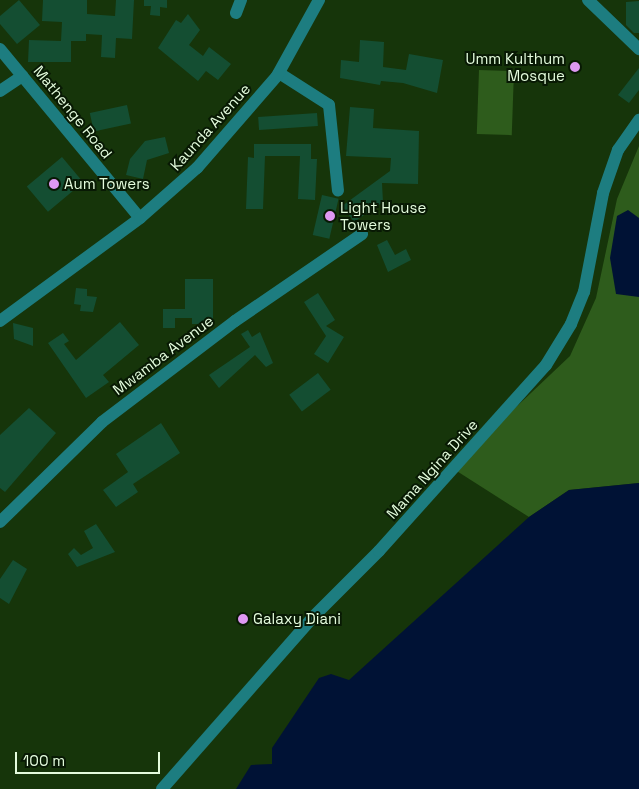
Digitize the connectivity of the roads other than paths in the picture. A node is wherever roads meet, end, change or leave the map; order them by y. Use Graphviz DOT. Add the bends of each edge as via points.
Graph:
graph roads {
  1 [pos="241,0"];
  2 [pos="319,0"];
  3 [pos="588,0"];
  4 [pos="236,13"];
  5 [pos="0,49"];
  6 [pos="639,49"];
  7 [pos="279,73"];
  8 [pos="22,76"];
  9 [pos="0,91"];
  10 [pos="639,120"];
  11 [pos="338,191"];
  12 [pos="140,218"];
  13 [pos="362,234"];
  14 [pos="0,321"];
  15 [pos="0,522"];
  16 [pos="162,789"];
  1 -- 4 [label="street"];
  2 -- 7 [label="street, Kaunda Avenue"];
  3 -- 6 [label="street"];
  5 -- 8 [label="street, Mathenge Road"];
  7 -- 11 [label="street" via="329,105"];
  7 -- 12 [label="street, Kaunda Avenue" via="197,168"];
  8 -- 9 [label="street"];
  8 -- 12 [label="street, Mathenge Road"];
  10 -- 16 [label="street, Mama Ngina Drive" via="618,150 603,193 581,300 546,365 379,551 313,617"];
  12 -- 14 [label="street, Kaunda Avenue"];
  13 -- 15 [label="street, Mwamba Avenue" via="235,321 108,418"];
}
